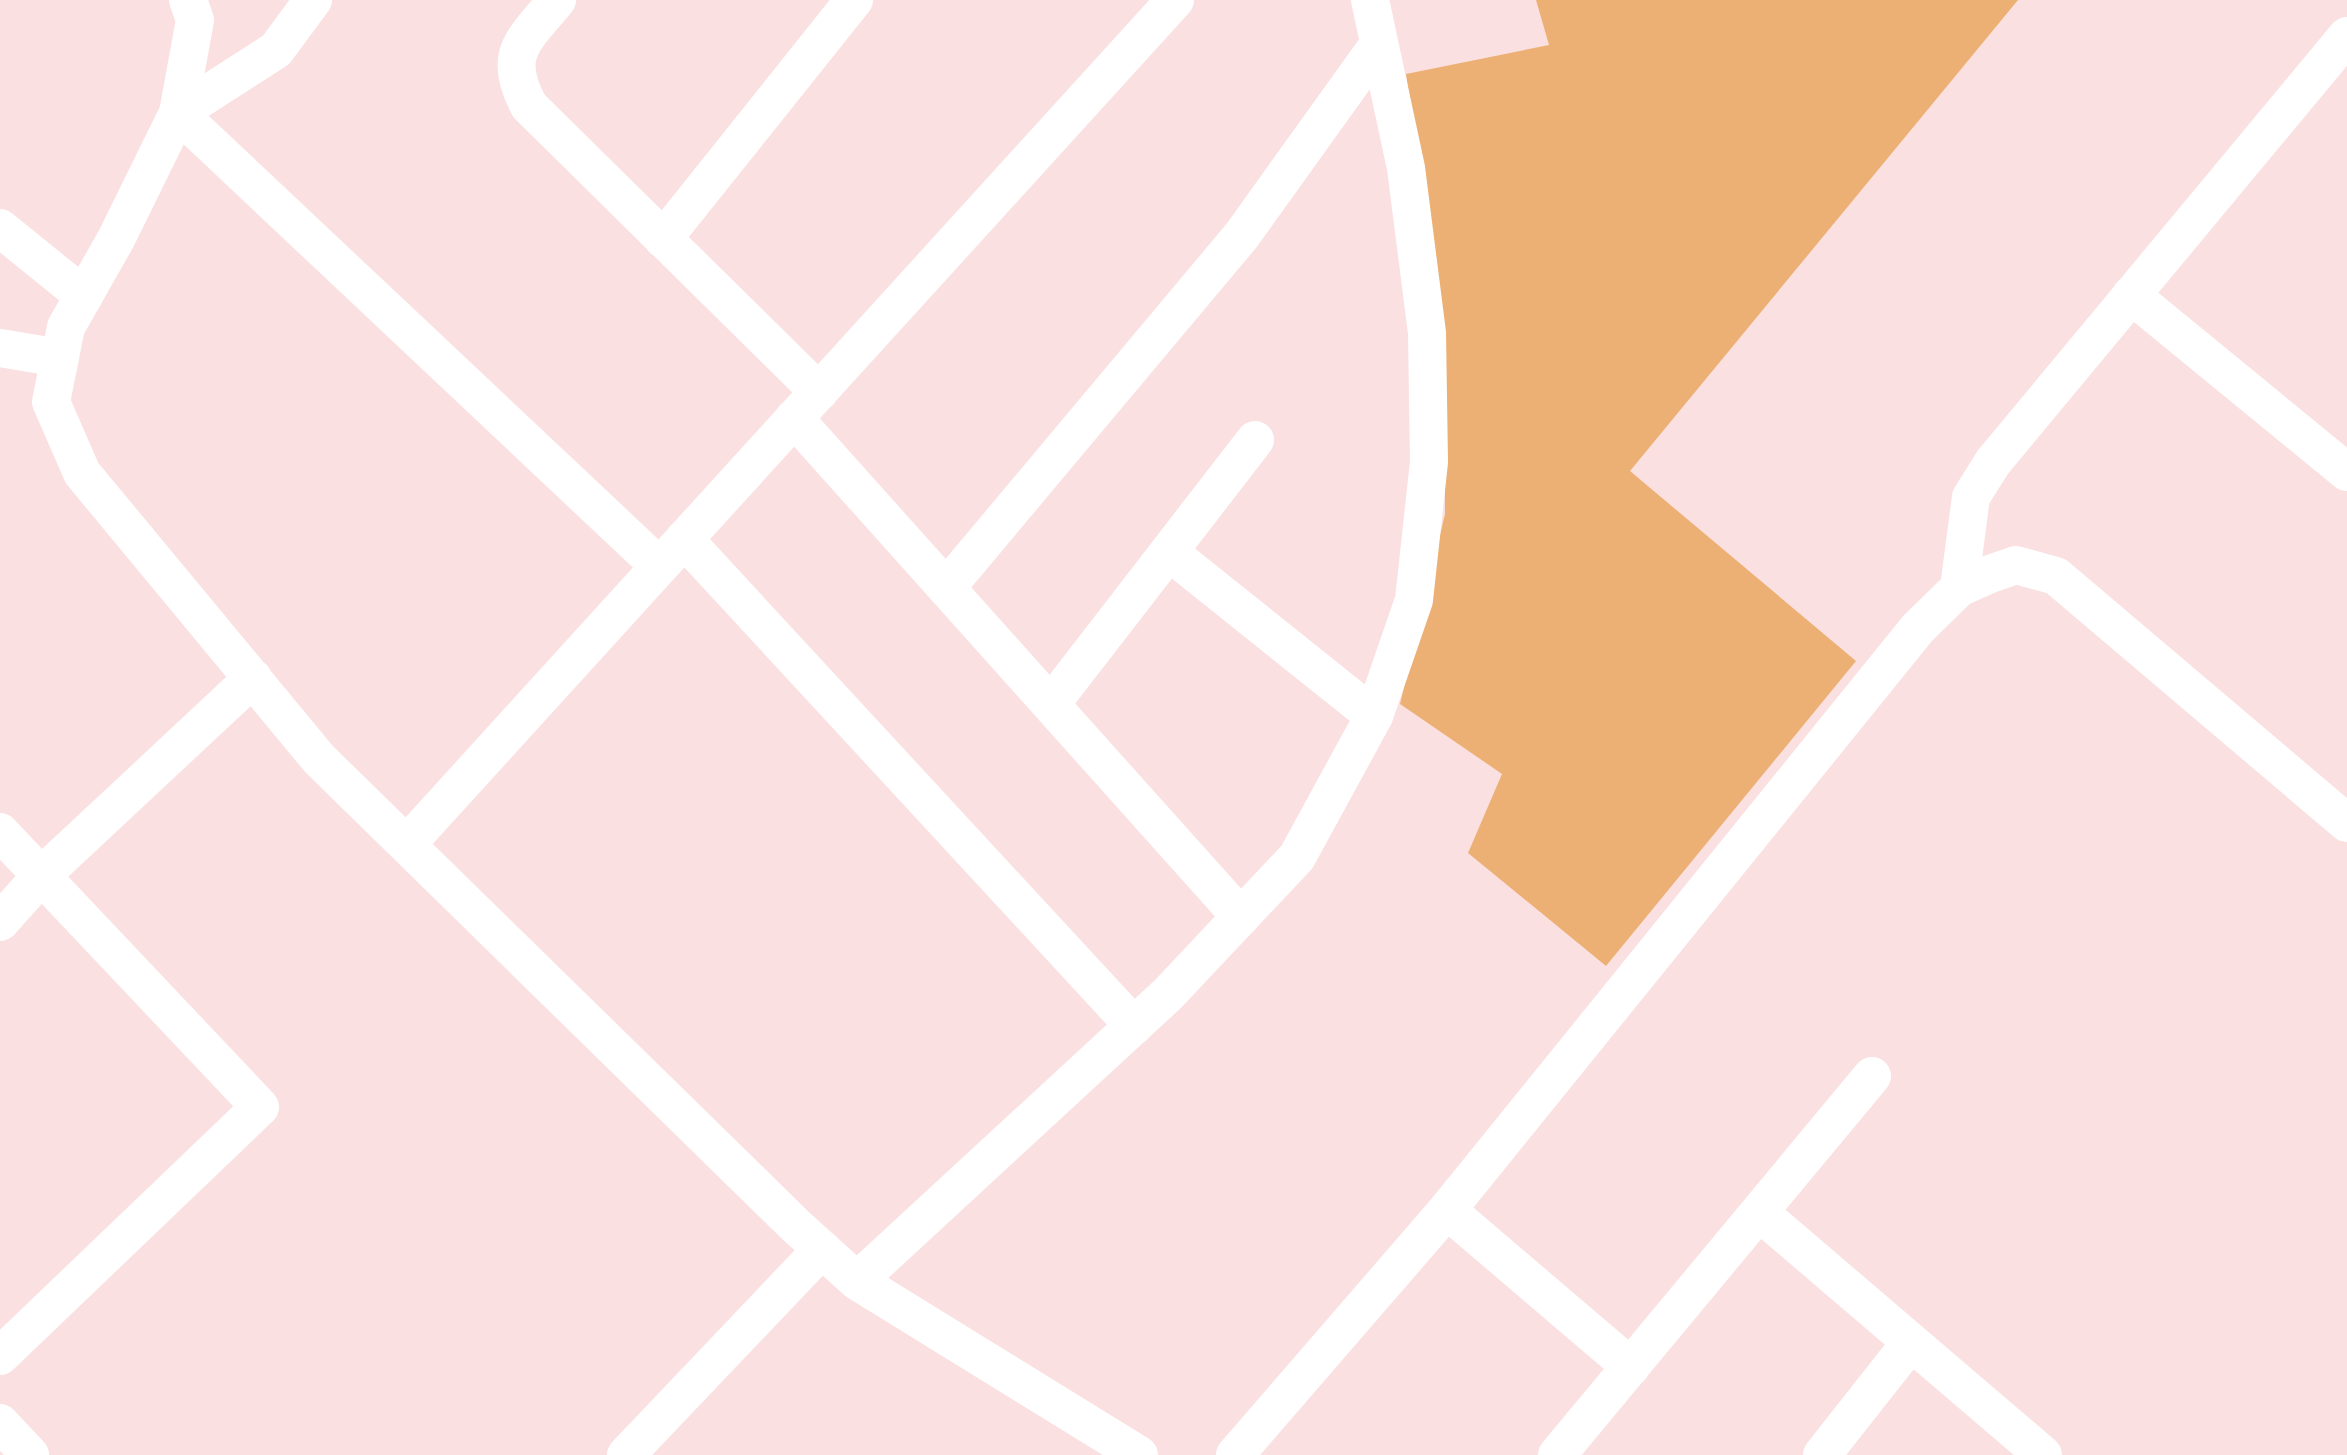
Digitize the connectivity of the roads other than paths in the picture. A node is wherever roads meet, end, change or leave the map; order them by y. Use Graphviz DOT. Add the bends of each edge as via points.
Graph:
graph roads {
  1 [pos="188,0"];
  2 [pos="313,0"];
  3 [pos="558,0"];
  4 [pos="854,0"];
  5 [pos="1175,0"];
  6 [pos="1370,0"];
  7 [pos="2346,40"];
  8 [pos="1379,44"];
  9 [pos="178,113"];
  10 [pos="0,228"];
  11 [pos="663,239"];
  12 [pos="2131,295"];
  13 [pos="84,296"];
  14 [pos="0,348"];
  15 [pos="60,358"];
  16 [pos="806,405"];
  17 [pos="1255,440"];
  18 [pos="2347,472"];
  19 [pos="1168,552"];
  20 [pos="671,553"];
  21 [pos="946,588"];
  22 [pos="1959,588"];
  23 [pos="253,678"];
  24 [pos="1051,704"];
  25 [pos="1374,716"];
  26 [pos="2347,822"];
  27 [pos="0,832"];
  28 [pos="407,844"];
  29 [pos="41,876"];
  30 [pos="1241,917"];
  31 [pos="0,922"];
  32 [pos="1134,1026"];
  33 [pos="1872,1076"];
  34 [pos="1447,1210"];
  35 [pos="1759,1212"];
  36 [pos="822,1249"];
  37 [pos="857,1281"];
  38 [pos="1911,1342"];
  39 [pos="0,1356"];
  40 [pos="1631,1367"];
  41 [pos="0,1423"];
  42 [pos="30,1455"];
  43 [pos="626,1455"];
  44 [pos="1139,1455"];
  45 [pos="1236,1455"];
  46 [pos="1557,1455"];
  47 [pos="1822,1455"];
  48 [pos="2043,1455"];
  1 -- 9 [label="street" via="195,20"];
  2 -- 9 [label="street" via="276,50"];
  3 -- 11 [label="street" via="524,40 516,58 517,84 529,106"];
  4 -- 11 [label="street"];
  5 -- 16 [label="street"];
  6 -- 8 [label="street"];
  7 -- 12 [label="street"];
  8 -- 21 [label="street" via="1242,235"];
  8 -- 25 [label="street" via="1406,168 1427,334 1429,462 1414,600"];
  9 -- 13 [label="street"];
  9 -- 20 [label="street"];
  10 -- 13 [label="street"];
  11 -- 16 [label="street"];
  12 -- 18 [label="street"];
  12 -- 22 [label="street" via="1993,462 1971,497"];
  13 -- 15 [label="street" via="66,327"];
  14 -- 15 [label="street"];
  15 -- 23 [label="street" via="51,402 82,473"];
  16 -- 20 [label="street"];
  16 -- 21 [label="street"];
  17 -- 19 [label="street"];
  19 -- 24 [label="street"];
  19 -- 25 [label="street"];
  20 -- 28 [label="street"];
  20 -- 32 [label="street"];
  21 -- 24 [label="street"];
  22 -- 26 [label="street" via="2016,565 2056,576"];
  22 -- 34 [label="street" via="1918,628"];
  23 -- 28 [label="street" via="319,759"];
  23 -- 29 [label="street"];
  24 -- 30 [label="street"];
  25 -- 30 [label="street" via="1297,858"];
  27 -- 29 [label="street"];
  28 -- 36 [label="street"];
  29 -- 31 [label="street"];
  29 -- 39 [label="street" via="260,1107"];
  30 -- 32 [label="street"];
  32 -- 37 [label="street"];
  33 -- 35 [label="street"];
  34 -- 40 [label="street"];
  34 -- 45 [label="street"];
  35 -- 38 [label="street"];
  35 -- 40 [label="street"];
  36 -- 37 [label="street"];
  36 -- 43 [label="street"];
  37 -- 44 [label="street"];
  38 -- 47 [label="street"];
  38 -- 48 [label="street"];
  40 -- 46 [label="street"];
  41 -- 42 [label="street"];
}
